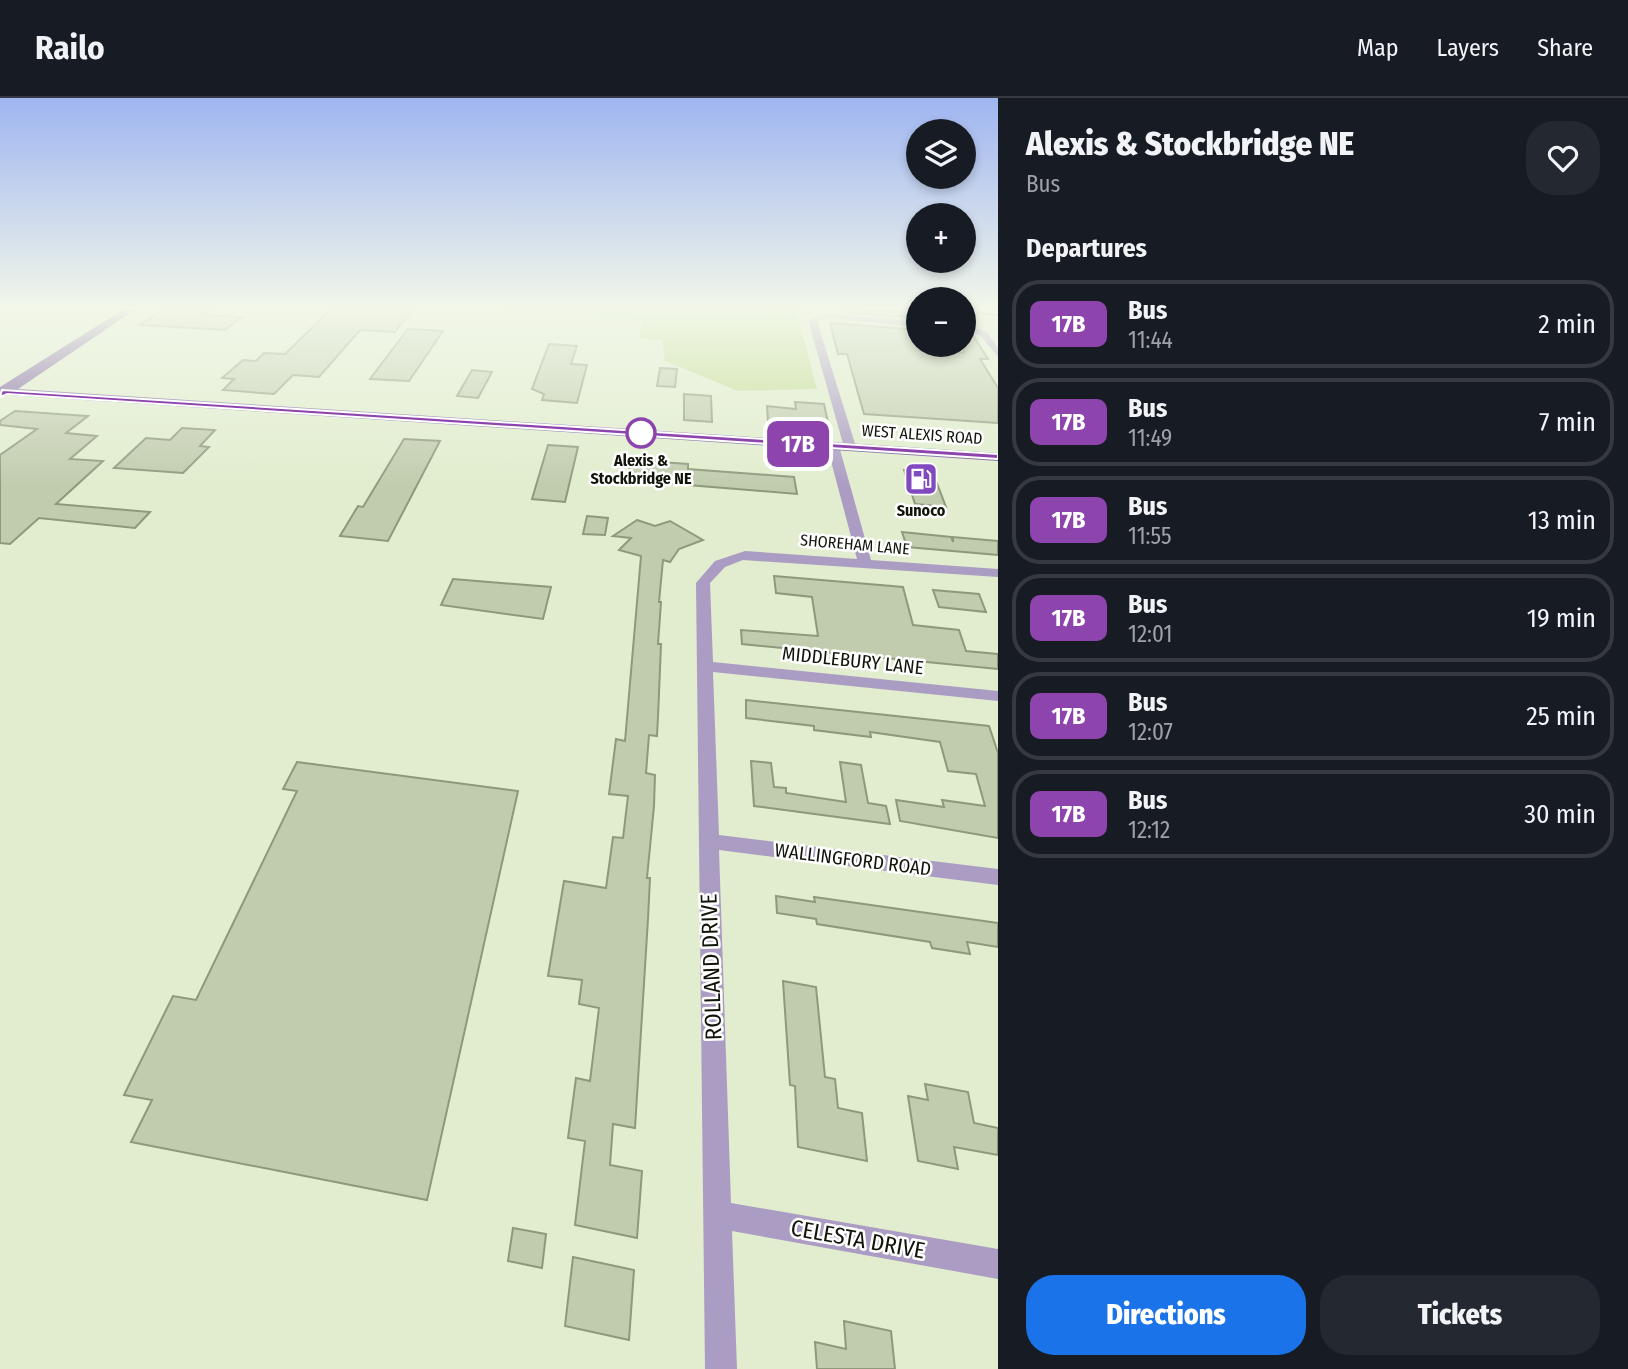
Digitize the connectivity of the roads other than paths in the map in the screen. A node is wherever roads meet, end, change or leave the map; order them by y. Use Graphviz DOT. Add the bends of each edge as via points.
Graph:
graph roads {
  1 [pos="40,368"];
  2 [pos="826,368"];
  3 [pos="2,393"];
  4 [pos="833,446"];
  5 [pos="850,447"];
  6 [pos="998,457"];
  7 [pos="865,562"];
  8 [pos="713,568"];
  9 [pos="998,573"];
  10 [pos="704,666"];
  11 [pos="998,696"];
  12 [pos="708,841"];
  13 [pos="998,877"];
  14 [pos="719,1215"];
  15 [pos="998,1264"];
  16 [pos="721,1369"];
  1 -- 3 [label="main road"];
  2 -- 5 [label="street"];
  3 -- 4 [label="main road, WEST ALEXIS ROAD"];
  4 -- 5 [label="main road, WEST ALEXIS ROAD"];
  4 -- 7 [label="street"];
  5 -- 6 [label="main road, WEST ALEXIS ROAD"];
  7 -- 8 [label="street, SHOREHAM LANE" via="745,555"];
  7 -- 9 [label="street, SHOREHAM LANE"];
  8 -- 10 [label="street, ROLLAND DRIVE" via="703,583"];
  10 -- 11 [label="street, MIDDLEBURY LANE"];
  10 -- 12 [label="street, ROLLAND DRIVE"];
  12 -- 13 [label="street, WALLINGFORD ROAD"];
  12 -- 14 [label="street, ROLLAND DRIVE"];
  14 -- 15 [label="street, CELESTA DRIVE"];
  14 -- 16 [label="street, ROLLAND DRIVE"];
}
